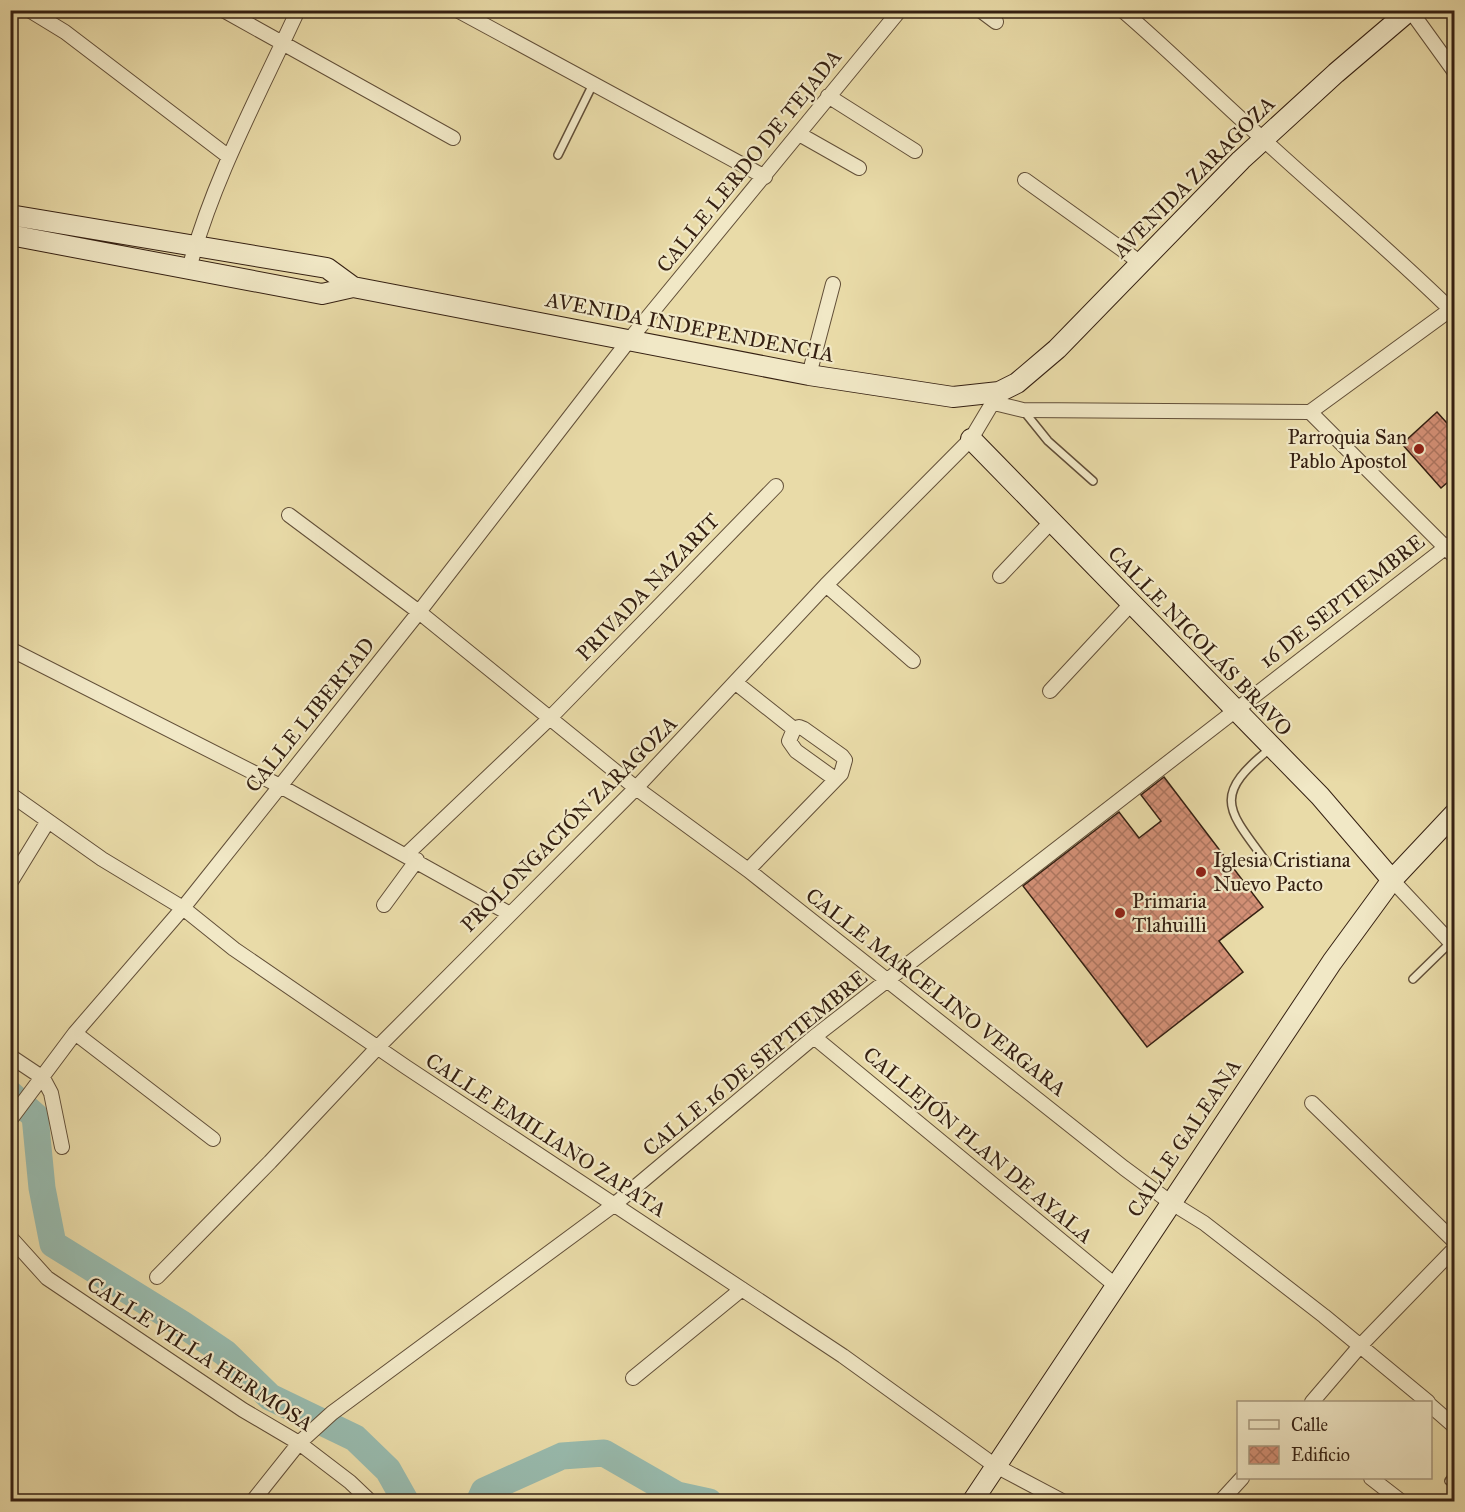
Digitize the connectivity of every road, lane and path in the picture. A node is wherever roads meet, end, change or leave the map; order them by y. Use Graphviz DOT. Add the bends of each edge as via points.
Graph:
graph roads {
  1 [pos="29,10"];
  2 [pos="223,10"];
  3 [pos="298,10"];
  4 [pos="457,10"];
  5 [pos="900,10"];
  6 [pos="980,10"];
  7 [pos="1122,10"];
  8 [pos="1410,10"];
  9 [pos="996,22"];
  10 [pos="283,42"];
  11 [pos="1455,71"];
  12 [pos="593,84"];
  13 [pos="828,96"];
  14 [pos="799,134"];
  15 [pos="453,138"];
  16 [pos="1263,140"];
  17 [pos="915,151"];
  18 [pos="558,155"];
  19 [pos="229,157"];
  20 [pos="859,168"];
  21 [pos="765,177"];
  22 [pos="1024,180"];
  23 [pos="10,215"];
  24 [pos="63,222"];
  25 [pos="10,235"];
  26 [pos="59,243"];
  27 [pos="195,245"];
  28 [pos="1141,263"];
  29 [pos="189,269"];
  30 [pos="832,284"];
  31 [pos="353,287"];
  32 [pos="1452,308"];
  33 [pos="630,339"];
  34 [pos="809,375"];
  35 [pos="1017,383"];
  36 [pos="997,398"];
  37 [pos="1023,410"];
  38 [pos="1310,412"];
  39 [pos="971,439"];
  40 [pos="1093,482"];
  41 [pos="776,486"];
  42 [pos="289,515"];
  43 [pos="1051,522"];
  44 [pos="1451,548"];
  45 [pos="1000,576"];
  46 [pos="826,585"];
  47 [pos="1130,605"];
  48 [pos="419,612"];
  49 [pos="10,649"];
  50 [pos="913,661"];
  51 [pos="736,683"];
  52 [pos="1050,691"];
  53 [pos="1236,710"];
  54 [pos="550,718"];
  55 [pos="792,732"];
  56 [pos="1271,748"];
  57 [pos="838,776"];
  58 [pos="280,786"];
  59 [pos="636,788"];
  60 [pos="10,794"];
  61 [pos="1455,814"];
  62 [pos="48,821"];
  63 [pos="412,857"];
  64 [pos="1267,863"];
  65 [pos="748,870"];
  66 [pos="1392,880"];
  67 [pos="10,883"];
  68 [pos="384,905"];
  69 [pos="183,908"];
  70 [pos="510,914"];
  71 [pos="1453,944"];
  72 [pos="1413,979"];
  73 [pos="887,983"];
  74 [pos="75,1033"];
  75 [pos="814,1037"];
  76 [pos="378,1047"];
  77 [pos="10,1056"];
  78 [pos="43,1078"];
  79 [pos="1312,1103"];
  80 [pos="14,1116"];
  81 [pos="213,1139"];
  82 [pos="62,1147"];
  83 [pos="1170,1202"];
  84 [pos="615,1204"];
  85 [pos="10,1237"];
  86 [pos="1455,1241"];
  87 [pos="1455,1249"];
  88 [pos="157,1277"];
  89 [pos="1115,1285"];
  90 [pos="742,1289"];
  91 [pos="1360,1346"];
  92 [pos="633,1378"];
  93 [pos="1313,1401"];
  94 [pos="1425,1401"];
  95 [pos="1432,1407"];
  96 [pos="1455,1426"];
  97 [pos="303,1439"];
  98 [pos="994,1465"];
  99 [pos="1455,1474"];
  100 [pos="1241,1479"];
  101 [pos="1372,1479"];
  102 [pos="1449,1481"];
  103 [pos="10,1498"];
  104 [pos="15,1502"];
  105 [pos="252,1502"];
  106 [pos="371,1502"];
  107 [pos="972,1502"];
  108 [pos="1064,1502"];
  109 [pos="1220,1502"];
  110 [pos="1402,1502"];
  1 -- 19 [label="street" via="65,32"];
  2 -- 10 [label="street"];
  3 -- 10 [label="street"];
  4 -- 12 [label="street"];
  5 -- 13 [label="street, CALLE LERDO DE TEJADA"];
  6 -- 9 [label="street"];
  7 -- 16 [label="street"];
  8 -- 11 [label="street"];
  8 -- 16 [label="main road, AVENIDA ZARAGOZA"];
  10 -- 15 [label="street"];
  10 -- 19 [label="street"];
  12 -- 18 [label="lane"];
  12 -- 21 [label="street"];
  13 -- 14 [label="street, CALLE LERDO DE TEJADA"];
  13 -- 17 [label="street"];
  14 -- 20 [label="street"];
  14 -- 21 [label="street, CALLE LERDO DE TEJADA"];
  16 -- 28 [label="main road, AVENIDA ZARAGOZA"];
  16 -- 32 [label="street"];
  19 -- 27 [label="street"];
  21 -- 33 [label="street, CALLE LERDO DE TEJADA"];
  22 -- 28 [label="street"];
  23 -- 24 [label="main road, AVENIDA INDEPENDENCIA"];
  24 -- 26 [label="main road"];
  24 -- 27 [label="main road, AVENIDA INDEPENDENCIA"];
  25 -- 26 [label="main road, AVENIDA INDEPENDENCIA"];
  26 -- 29 [label="main road, AVENIDA INDEPENDENCIA"];
  27 -- 29 [label="street"];
  27 -- 31 [label="main road, AVENIDA INDEPENDENCIA" via="327,268"];
  28 -- 35 [label="main road, AVENIDA ZARAGOZA" via="1070,336"];
  29 -- 31 [label="main road, AVENIDA INDEPENDENCIA" via="322,294"];
  30 -- 34 [label="street"];
  31 -- 33 [label="main road, AVENIDA INDEPENDENCIA"];
  32 -- 38 [label="street"];
  33 -- 34 [label="main road, AVENIDA INDEPENDENCIA"];
  33 -- 48 [label="street, CALLE LIBERTAD"];
  34 -- 36 [label="main road, AVENIDA INDEPENDENCIA" via="953,397"];
  35 -- 36 [label="main road, AVENIDA INDEPENDENCIA"];
  36 -- 37 [label="street, AVENIDA INDEPENDENCIA"];
  36 -- 39 [label="street, PROLONGACIÓN ZARAGOZA"];
  37 -- 38 [label="street, AVENIDA INDEPENDENCIA"];
  37 -- 40 [label="lane" via="1048,441"];
  38 -- 44 [label="street"];
  39 -- 43 [label="main road, CALLE NICOLÁS BRAVO"];
  39 -- 46 [label="street, PROLONGACIÓN ZARAGOZA"];
  41 -- 54 [label="street, PRIVADA NAZARIT"];
  42 -- 48 [label="street, CALLE MARCELINO VERGARA"];
  43 -- 45 [label="street"];
  43 -- 47 [label="main road, CALLE NICOLÁS BRAVO"];
  44 -- 53 [label="street, 16 DE SEPTIEMBRE"];
  46 -- 50 [label="street"];
  46 -- 51 [label="street, PROLONGACIÓN ZARAGOZA"];
  47 -- 52 [label="street"];
  47 -- 53 [label="main road, CALLE NICOLÁS BRAVO"];
  48 -- 54 [label="street, CALLE MARCELINO VERGARA"];
  48 -- 58 [label="street, CALLE LIBERTAD"];
  49 -- 58 [label="street"];
  51 -- 55 [label="street"];
  51 -- 59 [label="street, PROLONGACIÓN ZARAGOZA"];
  53 -- 56 [label="main road, CALLE NICOLÁS BRAVO"];
  53 -- 73 [label="street, CALLE 16 DE SEPTIEMBRE"];
  54 -- 59 [label="street, CALLE MARCELINO VERGARA"];
  54 -- 63 [label="street, PRIVADA NAZARIT"];
  55 -- 57 [label="street" via="791,745 796,752"];
  55 -- 57 [label="street" via="799,727 804,729 842,756 845,764"];
  56 -- 64 [label="lane" via="1245,768 1231,792 1229,804 1238,825"];
  56 -- 66 [label="main road, CALLE NICOLÁS BRAVO" via="1320,796"];
  57 -- 65 [label="street"];
  58 -- 63 [label="street"];
  58 -- 69 [label="street, CALLE LIBERTAD"];
  59 -- 65 [label="street, CALLE MARCELINO VERGARA"];
  59 -- 70 [label="street, PROLONGACIÓN ZARAGOZA"];
  60 -- 62 [label="street, CALLE EMILIANO ZAPATA"];
  61 -- 66 [label="main road, CALLE GALEANA"];
  62 -- 67 [label="street"];
  62 -- 69 [label="street, CALLE EMILIANO ZAPATA"];
  63 -- 68 [label="street, PRIVADA NAZARIT"];
  63 -- 70 [label="street"];
  65 -- 73 [label="street, CALLE MARCELINO VERGARA"];
  66 -- 71 [label="street"];
  66 -- 83 [label="main road, CALLE GALEANA"];
  69 -- 74 [label="street, CALLE LIBERTAD"];
  69 -- 76 [label="street, CALLE EMILIANO ZAPATA" via="234,949"];
  70 -- 76 [label="street, PROLONGACIÓN ZARAGOZA"];
  71 -- 72 [label="lane"];
  73 -- 75 [label="street, CALLE 16 DE SEPTIEMBRE"];
  73 -- 83 [label="street, CALLE MARCELINO VERGARA"];
  74 -- 78 [label="street, CALLE LIBERTAD"];
  74 -- 81 [label="street"];
  75 -- 84 [label="street, CALLE 16 DE SEPTIEMBRE"];
  75 -- 89 [label="street, CALLEJÓN PLAN DE AYALA"];
  76 -- 84 [label="street, CALLE EMILIANO ZAPATA"];
  76 -- 88 [label="street, PROLONGACIÓN ZARAGOZA"];
  77 -- 78 [label="street"];
  78 -- 80 [label="street, CALLE LIBERTAD"];
  78 -- 82 [label="street" via="53,1099"];
  79 -- 86 [label="street"];
  83 -- 89 [label="main road, CALLE GALEANA"];
  83 -- 91 [label="street, CALLE MARCELINO VERGARA" via="1204,1223"];
  84 -- 90 [label="street, CALLE EMILIANO ZAPATA"];
  84 -- 97 [label="street, CALLE 16 DE SEPTIEMBRE" via="332,1413"];
  85 -- 97 [label="street, CALLE VILLA HERMOSA" via="46,1278 243,1410"];
  87 -- 91 [label="street"];
  89 -- 98 [label="main road, CALLE GALEANA"];
  90 -- 92 [label="street"];
  90 -- 98 [label="street, CALLE EMILIANO ZAPATA" via="852,1362"];
  91 -- 93 [label="street"];
  91 -- 94 [label="street, CALLE MARCELINO VERGARA"];
  95 -- 96 [label="street, CALLE MARCELINO VERGARA"];
  97 -- 105 [label="street, CALLE 16 DE SEPTIEMBRE"];
  97 -- 106 [label="street, CALLE VILLA HERMOSA"];
  98 -- 107 [label="main road, CALLE GALEANA"];
  98 -- 108 [label="street, CALLE EMILIANO ZAPATA"];
  99 -- 102 [label="lane"];
  100 -- 109 [label="street"];
  101 -- 110 [label="street"];
  103 -- 104 [label="street"];
}
